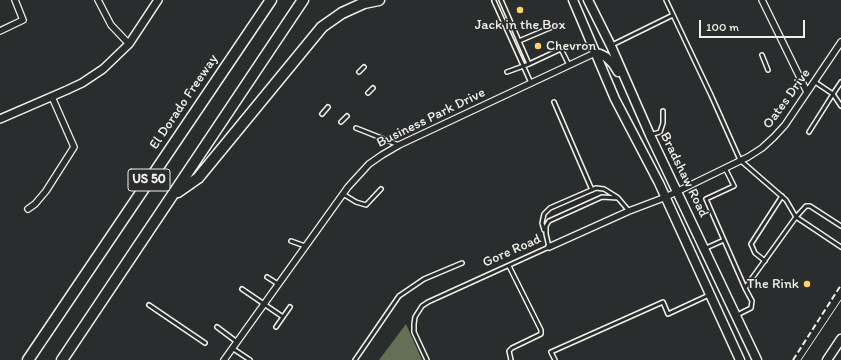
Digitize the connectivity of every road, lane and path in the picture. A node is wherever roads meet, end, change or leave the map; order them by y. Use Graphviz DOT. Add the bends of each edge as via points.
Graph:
graph roads {
  1 [pos="15,0"];
  2 [pos="98,0"];
  3 [pos="158,0"];
  4 [pos="262,0"];
  5 [pos="270,0"];
  6 [pos="303,0"];
  7 [pos="379,0"];
  8 [pos="501,0"];
  9 [pos="573,0"];
  10 [pos="588,0"];
  11 [pos="666,0"];
  12 [pos="762,0"];
  13 [pos="494,1"];
  14 [pos="673,15"];
  15 [pos="552,27"];
  16 [pos="0,32"];
  17 [pos="519,42"];
  18 [pos="841,42"];
  19 [pos="129,44"];
  20 [pos="611,46"];
  21 [pos="595,53"];
  22 [pos="762,55"];
  23 [pos="529,64"];
  24 [pos="569,65"];
  25 [pos="364,66"];
  26 [pos="523,66"];
  27 [pos="768,70"];
  28 [pos="359,72"];
  29 [pos="506,72"];
  30 [pos="217,79"];
  31 [pos="815,82"];
  32 [pos="841,82"];
  33 [pos="531,83"];
  34 [pos="373,88"];
  35 [pos="807,92"];
  36 [pos="368,93"];
  37 [pos="834,94"];
  38 [pos="52,97"];
  39 [pos="633,97"];
  40 [pos="554,102"];
  41 [pos="841,106"];
  42 [pos="328,107"];
  43 [pos="663,111"];
  44 [pos="322,114"];
  45 [pos="347,116"];
  46 [pos="0,119"];
  47 [pos="341,122"];
  48 [pos="356,128"];
  49 [pos="809,132"];
  50 [pos="650,135"];
  51 [pos="399,145"];
  52 [pos="740,160"];
  53 [pos="725,168"];
  54 [pos="381,189"];
  55 [pos="592,190"];
  56 [pos="678,191"];
  57 [pos="343,194"];
  58 [pos="173,195"];
  59 [pos="782,196"];
  60 [pos="666,197"];
  61 [pos="618,198"];
  62 [pos="28,209"];
  63 [pos="629,211"];
  64 [pos="796,217"];
  65 [pos="841,226"];
  66 [pos="546,234"];
  67 [pos="724,240"];
  68 [pos="291,241"];
  69 [pos="305,246"];
  70 [pos="841,247"];
  71 [pos="549,248"];
  72 [pos="704,248"];
  73 [pos="765,261"];
  74 [pos="462,263"];
  75 [pos="509,266"];
  76 [pos="267,277"];
  77 [pos="278,284"];
  78 [pos="745,288"];
  79 [pos="242,289"];
  80 [pos="710,294"];
  81 [pos="264,304"];
  82 [pos="149,305"];
  83 [pos="290,307"];
  84 [pos="735,316"];
  85 [pos="283,317"];
  86 [pos="217,327"];
  87 [pos="276,327"];
  88 [pos="841,339"];
  89 [pos="237,342"];
  90 [pos="205,343"];
  91 [pos="232,348"];
  92 [pos="28,360"];
  93 [pos="62,360"];
  94 [pos="224,360"];
  95 [pos="250,360"];
  96 [pos="356,360"];
  97 [pos="427,360"];
  98 [pos="511,360"];
  99 [pos="555,360"];
  100 [pos="740,360"];
  101 [pos="757,360"];
  102 [pos="827,360"];
  1 -- 16 [label="street" via="23,20"];
  2 -- 19 [label="street" via="111,26"];
  3 -- 19 [label="street"];
  4 -- 30 [label="highway"];
  5 -- 30 [label="highway, El Dorado Freeway / US 50"];
  6 -- 58 [label="highway, US 50"];
  7 -- 58 [label="highway" via="364,3 342,13 322,26 198,178"];
  8 -- 17 [label="lane"];
  9 -- 21 [label="main road, Bradshaw Road"];
  10 -- 20 [label="main road, Bradshaw Road"];
  11 -- 14 [label="lane"];
  12 -- 35 [label="street"];
  13 -- 26 [label="lane"];
  14 -- 20 [label="lane"];
  14 -- 52 [label="lane"];
  15 -- 17 [label="lane"];
  17 -- 23 [label="lane"];
  18 -- 31 [label="street, Oates Drive"];
  19 -- 38 [label="street" via="97,74"];
  20 -- 39 [label="main road, Bradshaw Road"];
  21 -- 24 [label="street, Business Park Drive"];
  21 -- 39 [label="main road" via="606,57 613,64"];
  21 -- 60 [label="main road, Bradshaw Road" via="615,99"];
  22 -- 27 [label="lane"];
  23 -- 24 [label="lane" via="561,49"];
  23 -- 26 [label="lane"];
  24 -- 33 [label="street, Business Park Drive"];
  25 -- 28 [label="lane"];
  26 -- 29 [label="lane"];
  26 -- 33 [label="lane"];
  30 -- 92 [label="highway, El Dorado Freeway / US 50"];
  31 -- 35 [label="street, Oates Drive"];
  31 -- 37 [label="lane"];
  32 -- 37 [label="lane"];
  33 -- 51 [label="street, Business Park Drive"];
  34 -- 36 [label="lane"];
  35 -- 52 [label="street, Oates Drive" via="774,138"];
  37 -- 41 [label="lane"];
  37 -- 49 [label="lane"];
  38 -- 46 [label="street"];
  38 -- 62 [label="street" via="74,147 46,191"];
  39 -- 50 [label="main road, Bradshaw Road"];
  40 -- 55 [label="lane"];
  42 -- 44 [label="lane"];
  43 -- 50 [label="lane" via="660,132"];
  45 -- 47 [label="lane"];
  48 -- 51 [label="lane"];
  50 -- 56 [label="main road, Bradshaw Road"];
  51 -- 57 [label="street, Business Park Drive" via="370,164"];
  52 -- 53 [label="street, Oates Drive"];
  52 -- 59 [label="lane"];
  53 -- 56 [label="street, Oates Drive"];
  53 -- 67 [label="lane" via="734,186 706,199"];
  54 -- 57 [label="lane" via="366,205"];
  55 -- 61 [label="lane" via="604,189"];
  55 -- 66 [label="lane" via="550,208 544,214 542,223"];
  56 -- 60 [label="street, Oates Drive"];
  56 -- 72 [label="main road, Bradshaw Road"];
  57 -- 69 [label="street, Business Park Drive"];
  58 -- 93 [label="highway, US 50"];
  59 -- 64 [label="lane"];
  59 -- 73 [label="lane" via="751,244 755,253"];
  60 -- 63 [label="street, Gore Road"];
  60 -- 80 [label="main road, Bradshaw Road"];
  61 -- 63 [label="lane"];
  61 -- 66 [label="lane" via="602,197 550,220 546,226"];
  63 -- 71 [label="street, Gore Road"];
  64 -- 65 [label="lane" via="806,206 810,206"];
  64 -- 70 [label="lane"];
  64 -- 73 [label="lane"];
  66 -- 71 [label="lane"];
  67 -- 72 [label="lane"];
  67 -- 78 [label="lane"];
  68 -- 69 [label="lane"];
  69 -- 77 [label="street, Business Park Drive"];
  71 -- 75 [label="lane, Gore Road"];
  72 -- 84 [label="main road, Bradshaw Road"];
  73 -- 78 [label="lane"];
  74 -- 96 [label="lane" via="424,279 399,296"];
  75 -- 97 [label="lane, Gore Road" via="422,306 415,317 414,332"];
  75 -- 98 [label="lane" via="541,330 540,334 512,348 509,351"];
  76 -- 77 [label="lane"];
  77 -- 81 [label="street, Business Park Drive"];
  78 -- 84 [label="lane" via="752,301 751,308"];
  79 -- 81 [label="lane"];
  80 -- 99 [label="lane" via="668,314 662,302 551,352"];
  80 -- 100 [label="main road, Bradshaw Road"];
  81 -- 85 [label="lane"];
  81 -- 89 [label="street, Business Park Drive"];
  82 -- 90 [label="lane"];
  83 -- 85 [label="lane"];
  84 -- 101 [label="main road, Bradshaw Road"];
  85 -- 87 [label="lane"];
  86 -- 89 [label="lane"];
  88 -- 102 [label="main road"];
  89 -- 91 [label="street, Business Park Drive"];
  91 -- 94 [label="street, Business Park Drive"];
  91 -- 95 [label="lane"];
}
